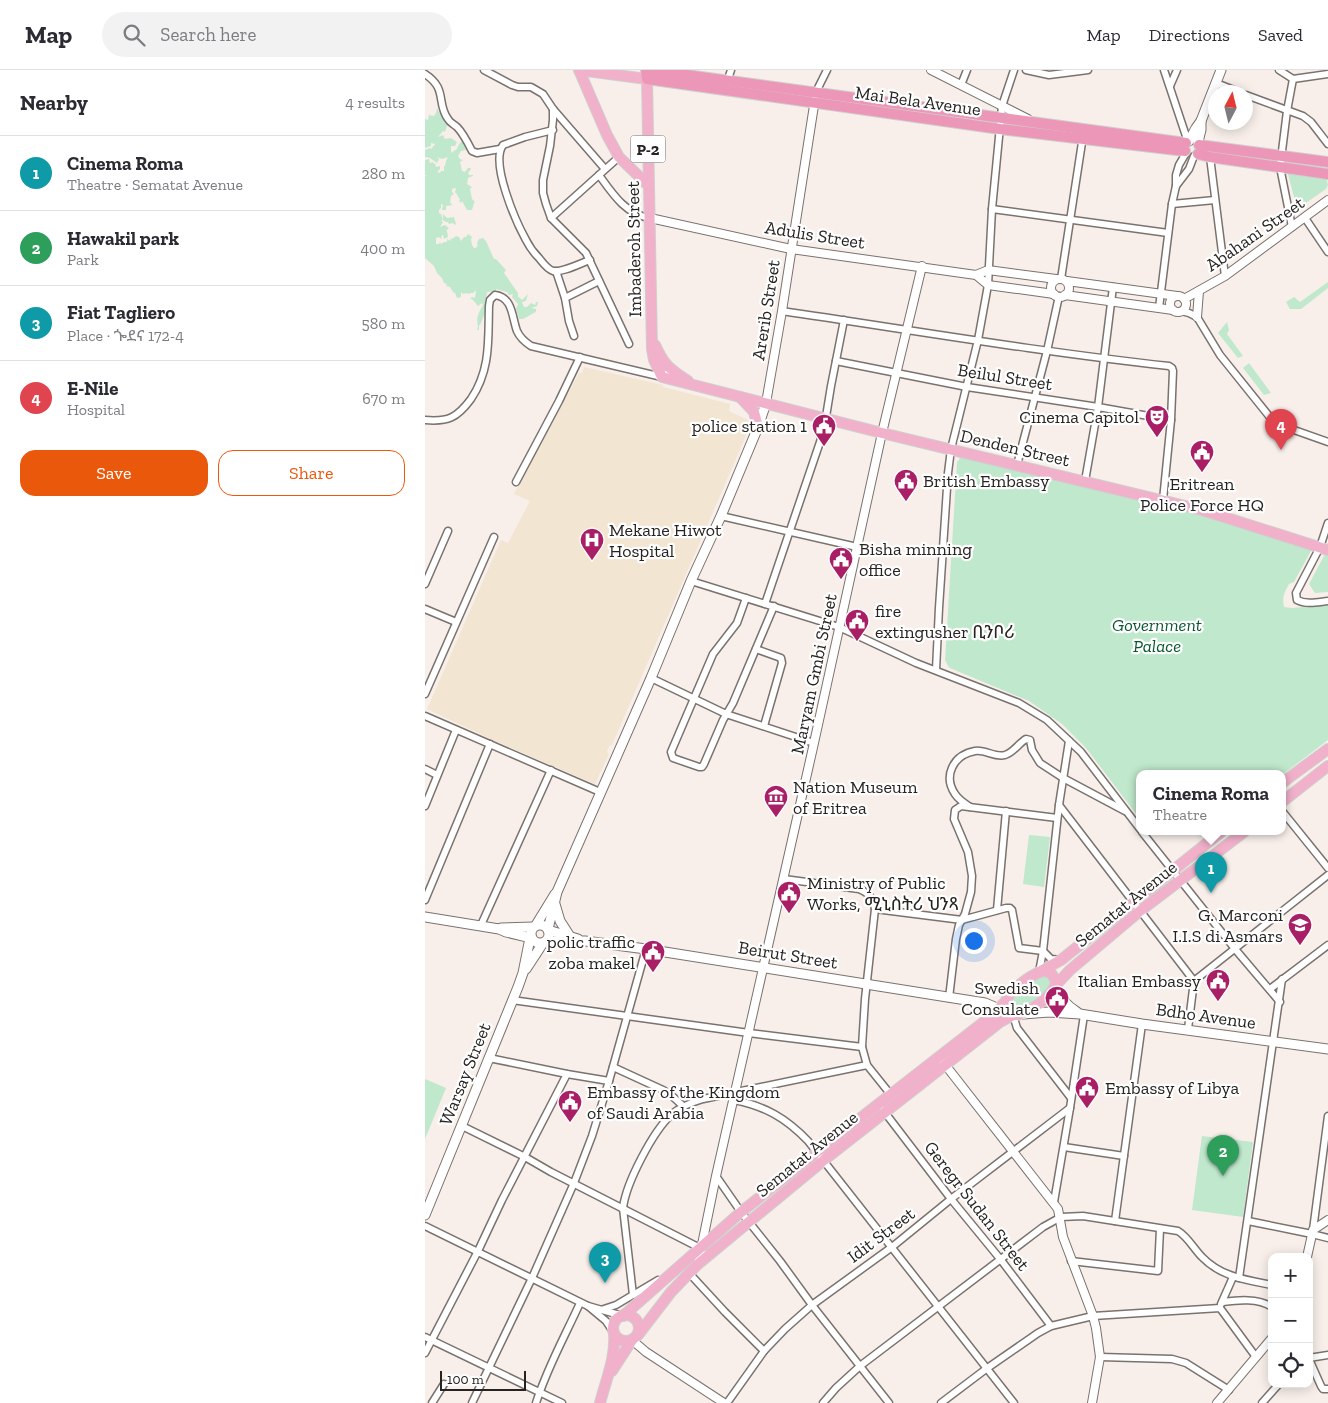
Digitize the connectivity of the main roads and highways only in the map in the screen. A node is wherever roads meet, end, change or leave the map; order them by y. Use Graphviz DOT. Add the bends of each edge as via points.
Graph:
graph roads {
  1 [pos="579,70"];
  2 [pos="1221,70"];
  3 [pos="648,73"];
  4 [pos="727,86"];
  5 [pos="836,101"];
  6 [pos="891,102"];
  7 [pos="889,113"];
  8 [pos="947,116"];
  9 [pos="1000,123"];
  10 [pos="1060,132"];
  11 [pos="1191,147"];
  12 [pos="1328,162"];
  13 [pos="1328,174"];
  14 [pos="649,186"];
  15 [pos="661,369"];
  16 [pos="740,396"];
  17 [pos="766,403"];
  18 [pos="758,427"];
  19 [pos="1324,549"];
  20 [pos="1328,749"];
  21 [pos="1328,766"];
  22 [pos="1286,780"];
  23 [pos="1286,799"];
  24 [pos="1217,835"];
  25 [pos="1239,835"];
  26 [pos="557,892"];
  27 [pos="555,903"];
  28 [pos="1137,907"];
  29 [pos="425,917"];
  30 [pos="535,926"];
  31 [pos="499,928"];
  32 [pos="548,929"];
  33 [pos="569,936"];
  34 [pos="531,938"];
  35 [pos="585,941"];
  36 [pos="544,942"];
  37 [pos="1039,972"];
  38 [pos="523,973"];
  39 [pos="1055,986"];
  40 [pos="985,1003"];
  41 [pos="1008,1009"];
  42 [pos="1082,1014"];
  43 [pos="1328,1050"];
  44 [pos="942,1061"];
  45 [pos="881,1108"];
  46 [pos="425,1215"];
  47 [pos="623,1316"];
  48 [pos="614,1333"];
  49 [pos="635,1337"];
  50 [pos="607,1378"];
  51 [pos="600,1403"];
  1 -- 3 [label="main road"];
  1 -- 14 [label="main road" via="619,157"];
  2 -- 11 [label="main road"];
  3 -- 4 [label="highway, Mai Bela Avenue"];
  3 -- 14 [label="main road, Imbaderoh Street / P-2"];
  4 -- 5 [label="highway, Mai Bela Avenue" via="814,103"];
  4 -- 5 [label="highway, Mai Bela Avenue" via="816,92"];
  5 -- 6 [label="highway, Mai Bela Avenue"];
  5 -- 7 [label="highway, Mai Bela Avenue"];
  6 -- 7 [label="highway"];
  6 -- 8 [label="highway, Mai Bela Avenue"];
  7 -- 8 [label="highway, Mai Bela Avenue"];
  8 -- 9 [label="highway, Mai Bela Avenue"];
  9 -- 10 [label="highway, Mai Bela Avenue"];
  9 -- 10 [label="highway, Mai Bela Avenue" via="1034,123"];
  10 -- 11 [label="highway, Mai Bela Avenue"];
  11 -- 12 [label="highway, Mai Bela Avenue"];
  11 -- 13 [label="highway, Mai Bela Avenue" via="1210,157"];
  14 -- 15 [label="main road, Imbaderoh Street / P-2" via="653,338"];
  15 -- 16 [label="main road, Denden Street" via="693,384"];
  16 -- 17 [label="main road, Denden Street"];
  16 -- 18 [label="main road" via="754,412"];
  17 -- 18 [label="main road"];
  17 -- 19 [label="main road, Denden Street" via="1163,500"];
  18 -- 26 [label="main road"];
  20 -- 22 [label="main road"];
  21 -- 23 [label="main road"];
  24 -- 28 [label="main road, Sematat Avenue" via="1173,871"];
  25 -- 28 [label="main road, Sematat Avenue" via="1180,880"];
  26 -- 27 [label="main road"];
  26 -- 30 [label="main road"];
  27 -- 32 [label="main road"];
  27 -- 33 [label="main road"];
  28 -- 37 [label="main road, Sematat Avenue"];
  28 -- 39 [label="main road, Sematat Avenue"];
  29 -- 31 [label="main road"];
  30 -- 31 [label="main road"];
  30 -- 32 [label="main road" via="544,925"];
  30 -- 34 [label="main road"];
  31 -- 34 [label="main road"];
  32 -- 33 [label="main road"];
  32 -- 36 [label="main road" via="549,935"];
  33 -- 35 [label="main road"];
  34 -- 36 [label="main road"];
  34 -- 38 [label="main road, Warsay Street"];
  35 -- 36 [label="main road"];
  35 -- 40 [label="main road, Beirut Street"];
  36 -- 38 [label="main road, Warsay Street"];
  37 -- 39 [label="main road" via="1052,974"];
  37 -- 41 [label="main road, Sematat Avenue" via="1019,985"];
  38 -- 46 [label="main road, Warsay Street"];
  39 -- 41 [label="main road, Sematat Avenue" via="1039,1004"];
  39 -- 42 [label="main road" via="1062,1000"];
  40 -- 41 [label="main road"];
  40 -- 41 [label="main road" via="994,1002"];
  41 -- 42 [label="main road, Bdho Avenue"];
  41 -- 44 [label="main road, Sematat Avenue" via="994,1014"];
  41 -- 44 [label="main road, Sematat Avenue" via="1000,1022"];
  42 -- 43 [label="main road, Bdho Avenue"];
  44 -- 45 [label="main road, Sematat Avenue"];
  44 -- 45 [label="main road, Sematat Avenue" via="891,1095"];
  45 -- 47 [label="main road, Sematat Avenue" via="817,1152 741,1212"];
  45 -- 49 [label="main road, Sematat Avenue" via="824,1160 689,1272"];
  47 -- 48 [label="main road" via="614,1324"];
  47 -- 49 [label="main road" via="632,1316 639,1326"];
  48 -- 49 [label="main road" via="624,1341"];
  48 -- 50 [label="main road" via="614,1350"];
  49 -- 50 [label="main road, Sematat Avenue"];
  50 -- 51 [label="main road"];
}
